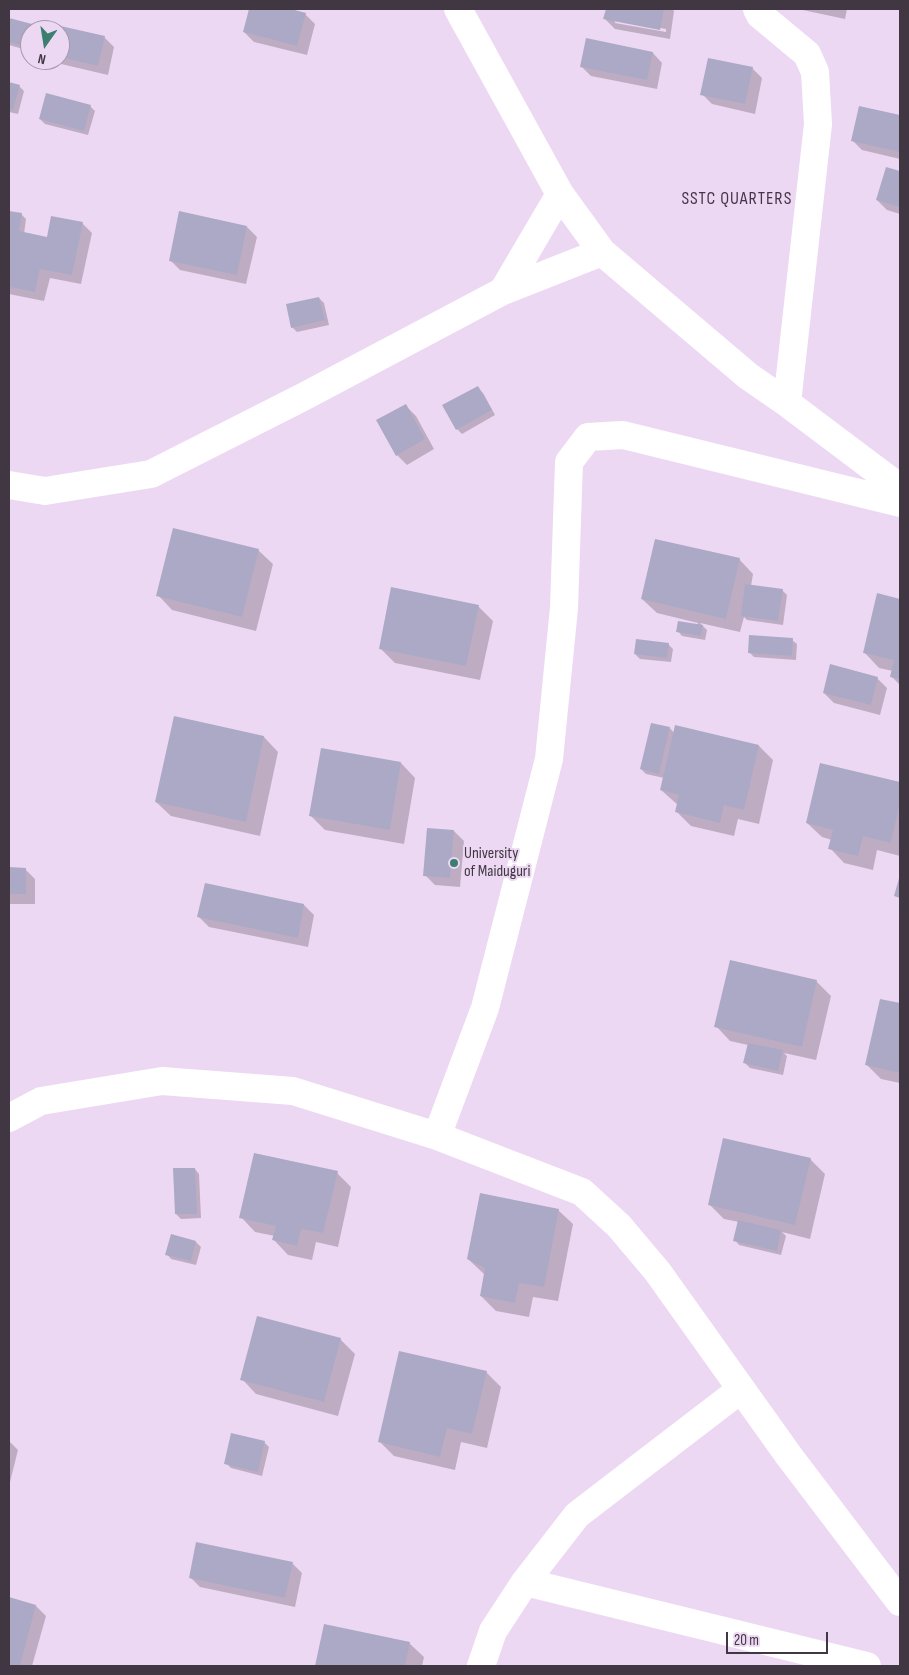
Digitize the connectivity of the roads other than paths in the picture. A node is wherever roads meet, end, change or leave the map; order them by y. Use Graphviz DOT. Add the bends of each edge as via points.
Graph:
graph roads {
  1 [pos="458,9"];
  2 [pos="757,9"];
  3 [pos="560,194"];
  4 [pos="602,252"];
  5 [pos="503,291"];
  6 [pos="787,403"];
  7 [pos="9,485"];
  8 [pos="900,488"];
  9 [pos="900,503"];
  10 [pos="9,1118"];
  11 [pos="437,1136"];
  12 [pos="740,1390"];
  13 [pos="525,1582"];
  14 [pos="900,1602"];
  15 [pos="481,1666"];
  16 [pos="868,1666"];
  1 -- 3 [label="street"];
  2 -- 6 [label="street" via="807,54 815,72 818,124"];
  3 -- 4 [label="street"];
  3 -- 5 [label="street"];
  4 -- 5 [label="street"];
  4 -- 6 [label="street" via="748,376"];
  5 -- 7 [label="street" via="151,474 45,491"];
  6 -- 8 [label="street"];
  9 -- 11 [label="street" via="623,435 588,437 569,462 564,608 549,759 485,1008"];
  10 -- 11 [label="street" via="41,1101 162,1081 293,1090"];
  11 -- 12 [label="street" via="582,1192 618,1226 657,1271"];
  12 -- 13 [label="street" via="578,1515"];
  12 -- 14 [label="street"];
  13 -- 15 [label="street" via="493,1631"];
  13 -- 16 [label="street"];
}
